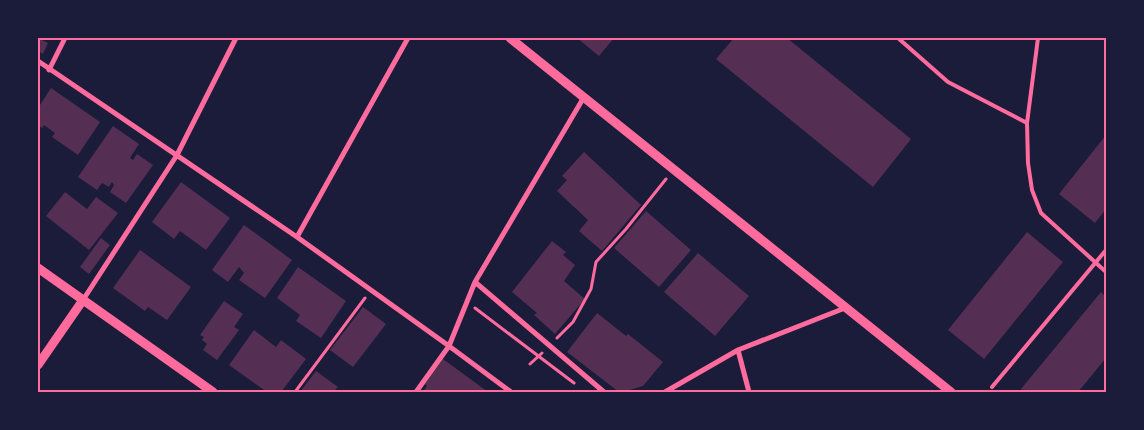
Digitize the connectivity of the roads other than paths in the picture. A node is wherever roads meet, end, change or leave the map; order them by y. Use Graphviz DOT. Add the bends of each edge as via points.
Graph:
graph roads {
  1 [pos="64,38"];
  2 [pos="236,38"];
  3 [pos="408,38"];
  4 [pos="510,38"];
  5 [pos="898,38"];
  6 [pos="1038,38"];
  7 [pos="38,61"];
  8 [pos="49,70"];
  9 [pos="584,97"];
  10 [pos="1027,123"];
  11 [pos="176,155"];
  12 [pos="297,237"];
  13 [pos="1106,250"];
  14 [pos="1096,263"];
  15 [pos="38,268"];
  16 [pos="1106,272"];
  17 [pos="475,282"];
  18 [pos="82,300"];
  19 [pos="845,308"];
  20 [pos="449,346"];
  21 [pos="738,350"];
  22 [pos="38,365"];
  23 [pos="992,387"];
  24 [pos="214,392"];
  25 [pos="416,392"];
  26 [pos="511,392"];
  27 [pos="604,392"];
  28 [pos="666,392"];
  29 [pos="749,392"];
  30 [pos="951,392"];
  1 -- 8 [label="street"];
  2 -- 11 [label="street"];
  3 -- 12 [label="street"];
  4 -- 9 [label="street"];
  5 -- 10 [label="lane" via="948,82"];
  6 -- 10 [label="lane"];
  7 -- 8 [label="street"];
  8 -- 11 [label="street"];
  9 -- 17 [label="street"];
  9 -- 19 [label="street"];
  10 -- 14 [label="lane" via="1032,190 1041,213"];
  11 -- 12 [label="street"];
  11 -- 18 [label="street"];
  12 -- 20 [label="street"];
  13 -- 14 [label="lane"];
  14 -- 16 [label="lane"];
  14 -- 23 [label="lane"];
  15 -- 18 [label="street"];
  17 -- 20 [label="street"];
  17 -- 27 [label="street"];
  18 -- 22 [label="street"];
  18 -- 24 [label="street"];
  19 -- 21 [label="street"];
  19 -- 30 [label="street"];
  20 -- 25 [label="street"];
  20 -- 26 [label="street"];
  21 -- 28 [label="street"];
  21 -- 29 [label="street"];
}
